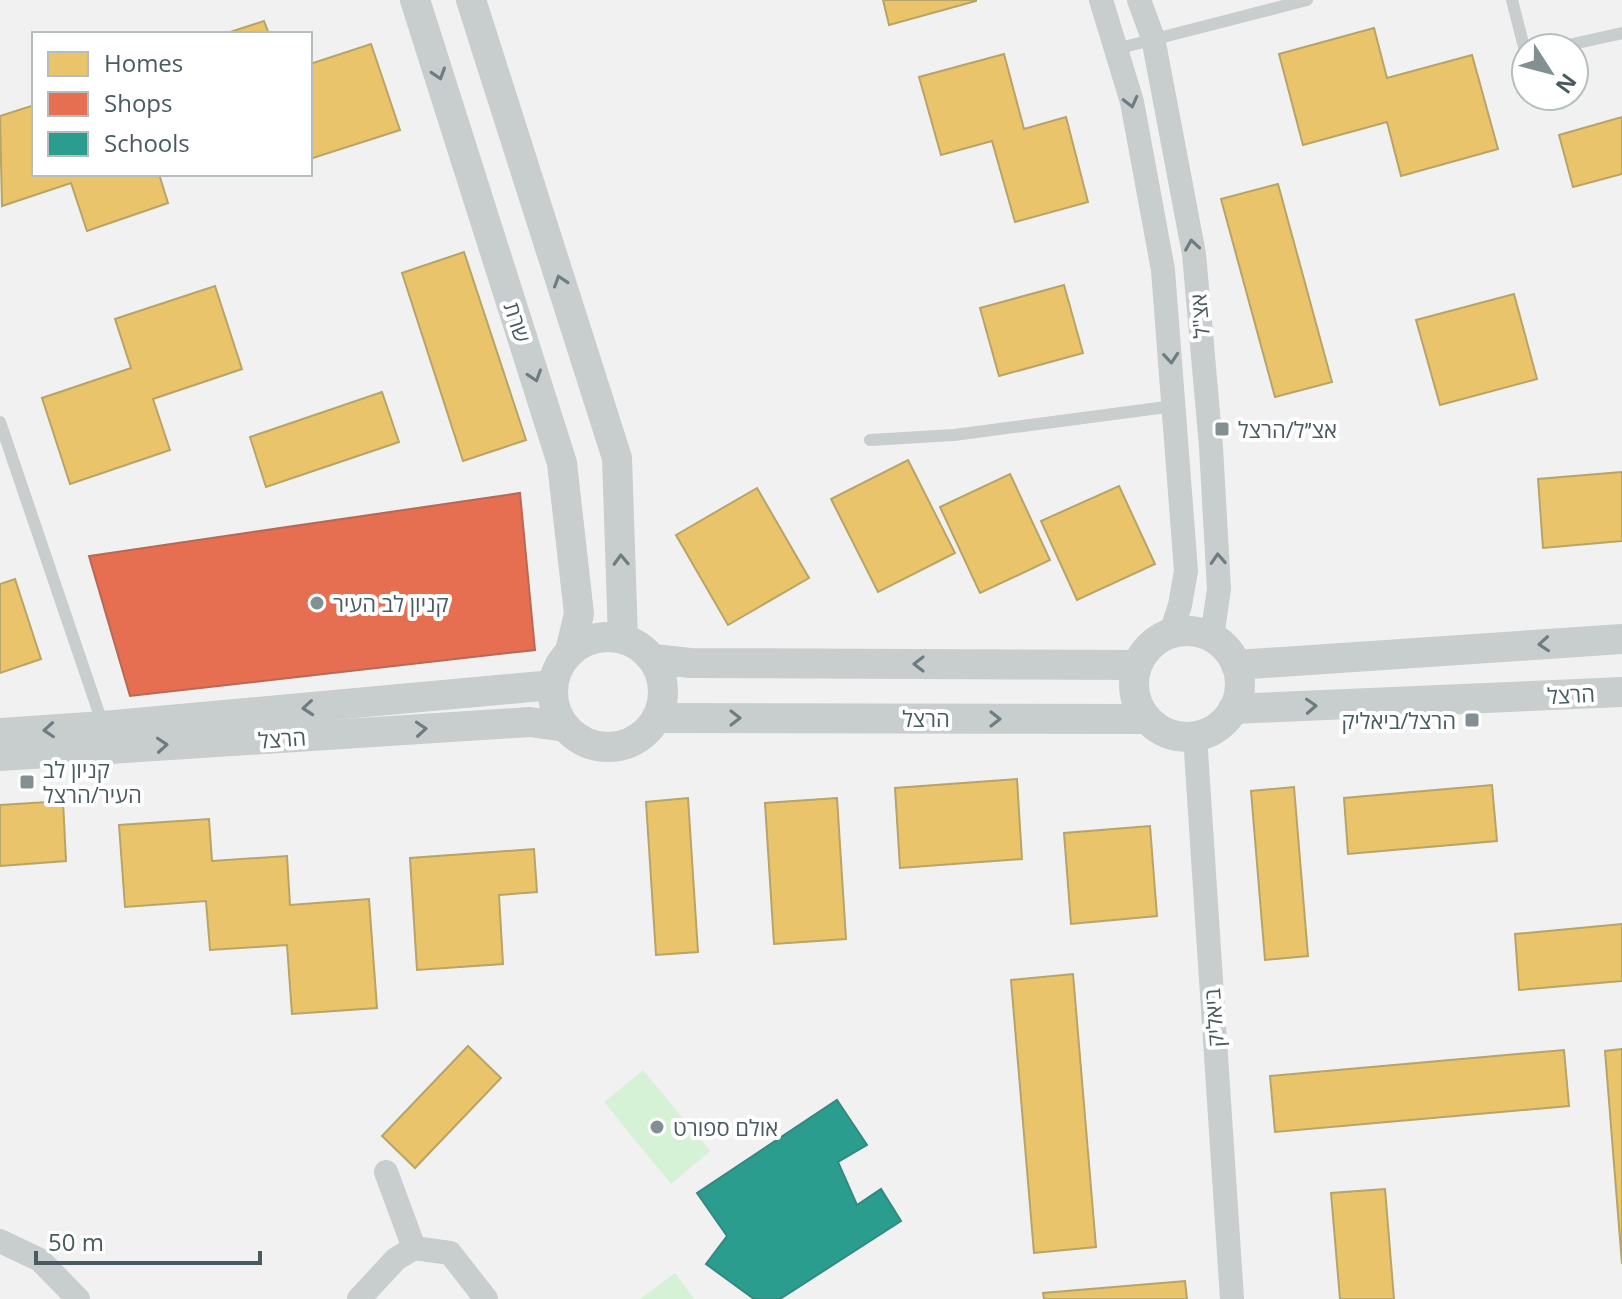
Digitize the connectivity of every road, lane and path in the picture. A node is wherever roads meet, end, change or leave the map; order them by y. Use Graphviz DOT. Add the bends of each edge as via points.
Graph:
graph roads {
  1 [pos="415,0"];
  2 [pos="471,0"];
  3 [pos="1101,0"];
  4 [pos="1139,0"];
  5 [pos="1307,0"];
  6 [pos="1512,0"];
  7 [pos="1520,32"];
  8 [pos="1622,33"];
  9 [pos="1153,38"];
  10 [pos="1590,40"];
  11 [pos="1116,49"];
  12 [pos="1174,406"];
  13 [pos="0,422"];
  14 [pos="870,440"];
  15 [pos="1171,633"];
  16 [pos="1212,637"];
  17 [pos="623,638"];
  18 [pos="1622,639"];
  19 [pos="570,651"];
  20 [pos="653,659"];
  21 [pos="1137,665"];
  22 [pos="1236,665"];
  23 [pos="553,685"];
  24 [pos="1622,692"];
  25 [pos="1233,709"];
  26 [pos="657,718"];
  27 [pos="1146,719"];
  28 [pos="103,726"];
  29 [pos="565,727"];
  30 [pos="0,733"];
  31 [pos="1195,736"];
  32 [pos="0,756"];
  33 [pos="386,1172"];
  34 [pos="0,1241"];
  35 [pos="414,1248"];
  36 [pos="78,1299"];
  37 [pos="359,1299"];
  38 [pos="486,1299"];
  39 [pos="1232,1299"];
  1 -- 19 [label="street, שרת, one-way" via="562,463 579,614"];
  17 -- 2 [label="street, one-way" via="617,458"];
  3 -- 11 [label="street, אצ\"ל"];
  4 -- 9 [label="street, אצ\"ל"];
  5 -- 9 [label="lane"];
  6 -- 7 [label="lane"];
  8 -- 10 [label="lane"];
  9 -- 11 [label="lane"];
  16 -- 9 [label="street, אצ\"ל, one-way" via="1219,589 1194,254"];
  11 -- 12 [label="street, אצ\"ל, one-way" via="1132,102 1163,270"];
  12 -- 14 [label="lane" via="954,435"];
  12 -- 15 [label="street, אצ\"ל" via="1186,571"];
  13 -- 28 [label="lane"];
  15 -- 16 [label="street" via="1199,631"];
  15 -- 21 [label="street" via="1150,645"];
  16 -- 22 [label="street" via="1227,648"];
  17 -- 19 [label="street" via="604,636"];
  17 -- 20 [label="street"];
  18 -- 22 [label="street, one-way"];
  19 -- 23 [label="street"];
  21 -- 20 [label="street, one-way" via="706,664"];
  20 -- 26 [label="street" via="663,688"];
  21 -- 27 [label="street" via="1134,694"];
  22 -- 25 [label="street" via="1240,687"];
  23 -- 28 [label="street, הרצל, one-way"];
  23 -- 29 [label="street" via="557,715"];
  25 -- 24 [label="street, הרצל, one-way"];
  25 -- 31 [label="street" via="1223,722"];
  26 -- 27 [label="street, הרצל, one-way"];
  26 -- 29 [label="street" via="621,746 605,748 576,738"];
  27 -- 31 [label="street" via="1168,734"];
  28 -- 30 [label="street, הרצל, one-way"];
  32 -- 29 [label="street, הרצל, one-way" via="530,722"];
  31 -- 39 [label="street, ביאליק"];
  33 -- 35 [label="street"];
  34 -- 36 [label="street" via="40,1260"];
  35 -- 37 [label="street" via="396,1259"];
  35 -- 38 [label="street" via="450,1253"];
}
